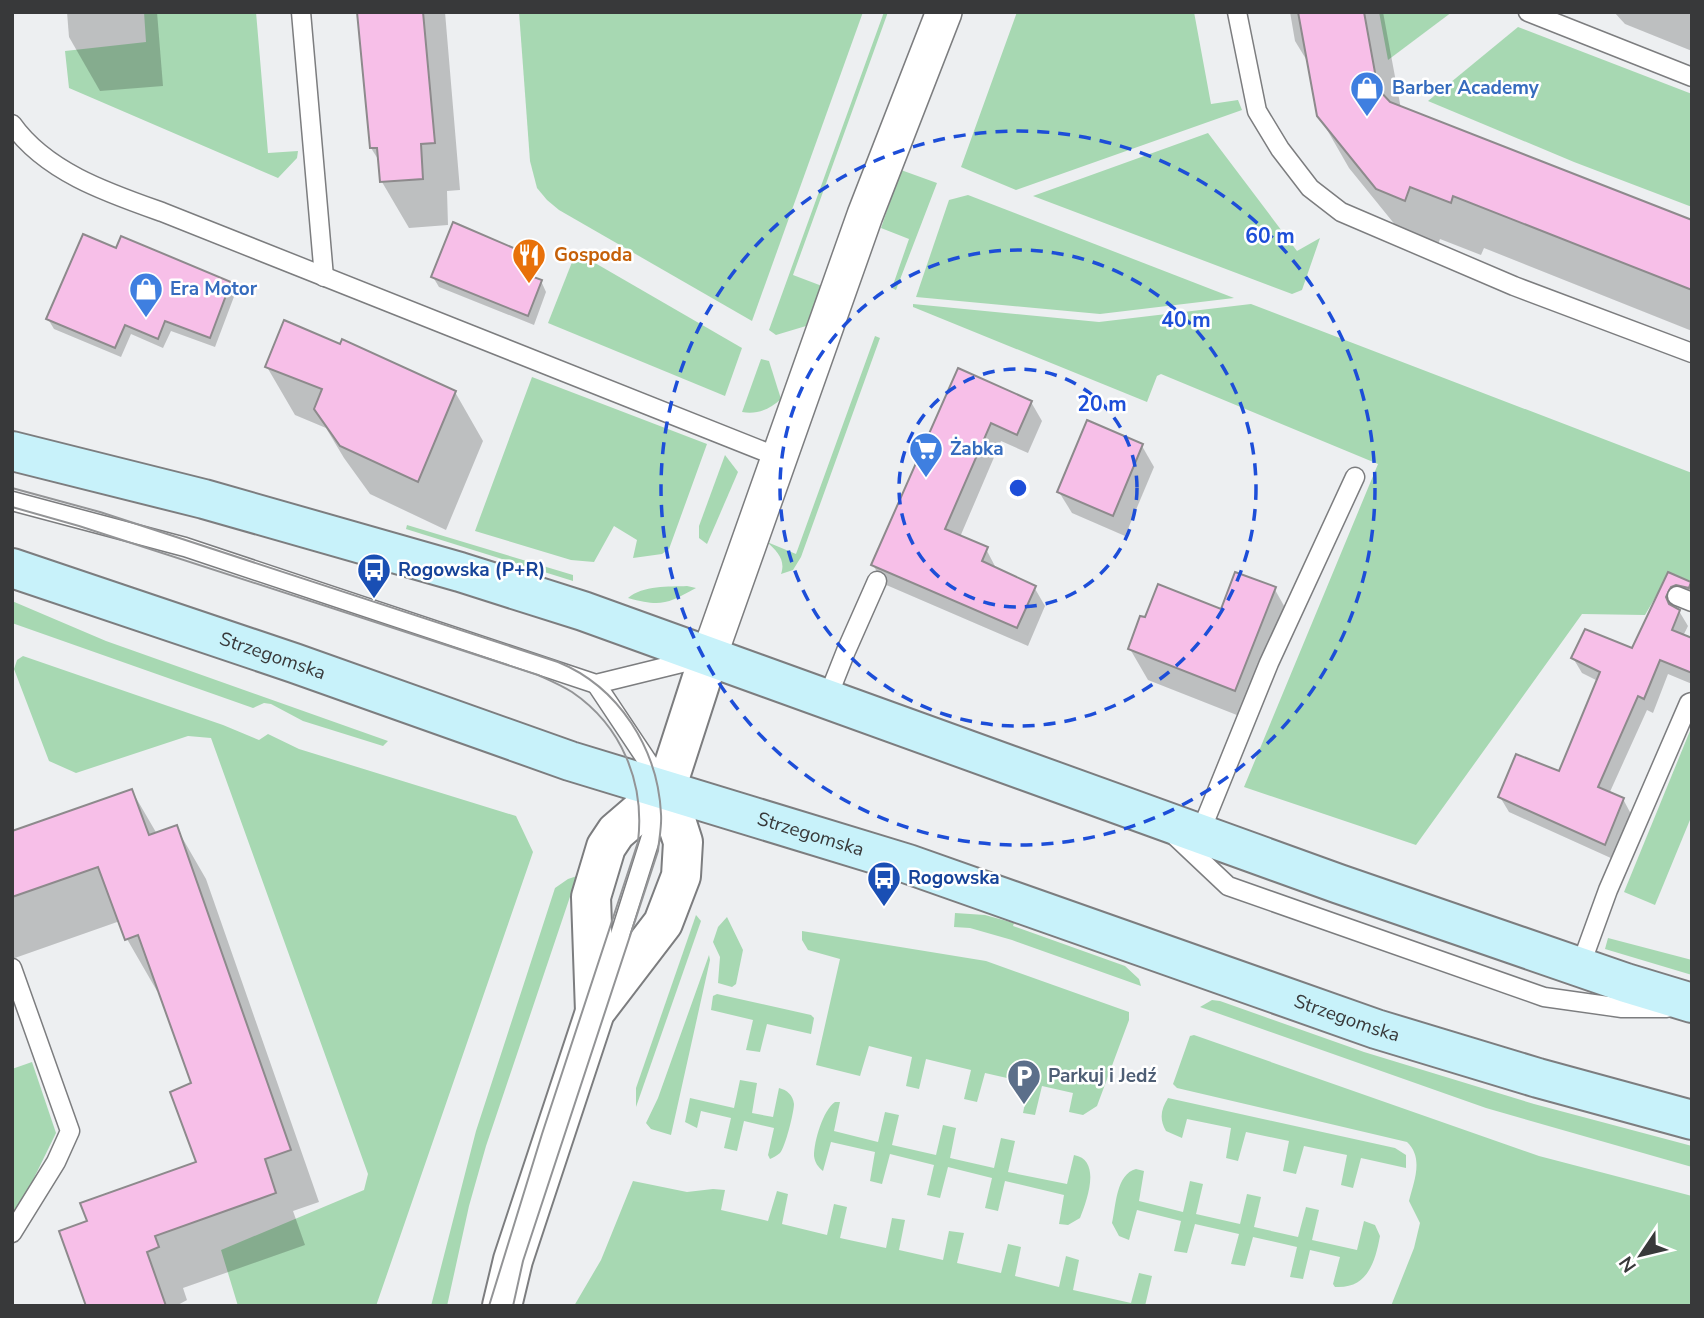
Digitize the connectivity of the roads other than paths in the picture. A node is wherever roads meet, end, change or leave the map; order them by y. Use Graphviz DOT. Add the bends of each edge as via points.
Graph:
graph roads {
  1 [pos="302,12"];
  2 [pos="944,12"];
  3 [pos="1237,12"];
  4 [pos="1528,12"];
  5 [pos="1692,77"];
  6 [pos="12,124"];
  7 [pos="324,277"];
  8 [pos="1692,353"];
  9 [pos="12,451"];
  10 [pos="778,457"];
  11 [pos="1355,477"];
  12 [pos="12,501"];
  13 [pos="12,568"];
  14 [pos="877,582"];
  15 [pos="709,656"];
  16 [pos="596,684"];
  17 [pos="827,699"];
  18 [pos="1692,702"];
  19 [pos="666,789"];
  20 [pos="1153,815"];
  21 [pos="1200,833"];
  22 [pos="1580,967"];
  23 [pos="12,968"];
  24 [pos="1692,1003"];
  25 [pos="1692,1009"];
  26 [pos="595,1012"];
  27 [pos="1692,1120"];
  28 [pos="12,1233"];
  29 [pos="502,1306"];
  1 -- 7 [label="lane"];
  2 -- 10 [label="street"];
  3 -- 8 [label="lane" via="1257,111 1310,188 1341,212 1514,286"];
  4 -- 5 [label="lane"];
  6 -- 7 [label="lane" via="26,144 49,162 114,195"];
  7 -- 10 [label="lane"];
  9 -- 15 [label="main road" via="204,499 460,572"];
  10 -- 15 [label="street"];
  11 -- 21 [label="lane" via="1269,663"];
  12 -- 16 [label="lane" via="185,547"];
  13 -- 19 [label="main road, Strzegomska" via="538,750"];
  14 -- 17 [label="lane"];
  15 -- 16 [label="lane"];
  15 -- 17 [label="main road"];
  15 -- 19 [label="street"];
  16 -- 19 [label="lane"];
  17 -- 20 [label="main road"];
  18 -- 22 [label="lane" via="1608,890"];
  19 -- 26 [label="street" via="616,832 606,847 592,897"];
  19 -- 26 [label="street" via="683,842 681,876 663,923"];
  19 -- 27 [label="main road, Strzegomska" via="908,863 1376,1029"];
  20 -- 21 [label="main road"];
  20 -- 25 [label="lane" via="1228,886 1544,997 1622,1008"];
  21 -- 22 [label="main road"];
  22 -- 24 [label="main road"];
  23 -- 28 [label="lane" via="70,1131 56,1163"];
  26 -- 29 [label="street"];
}
